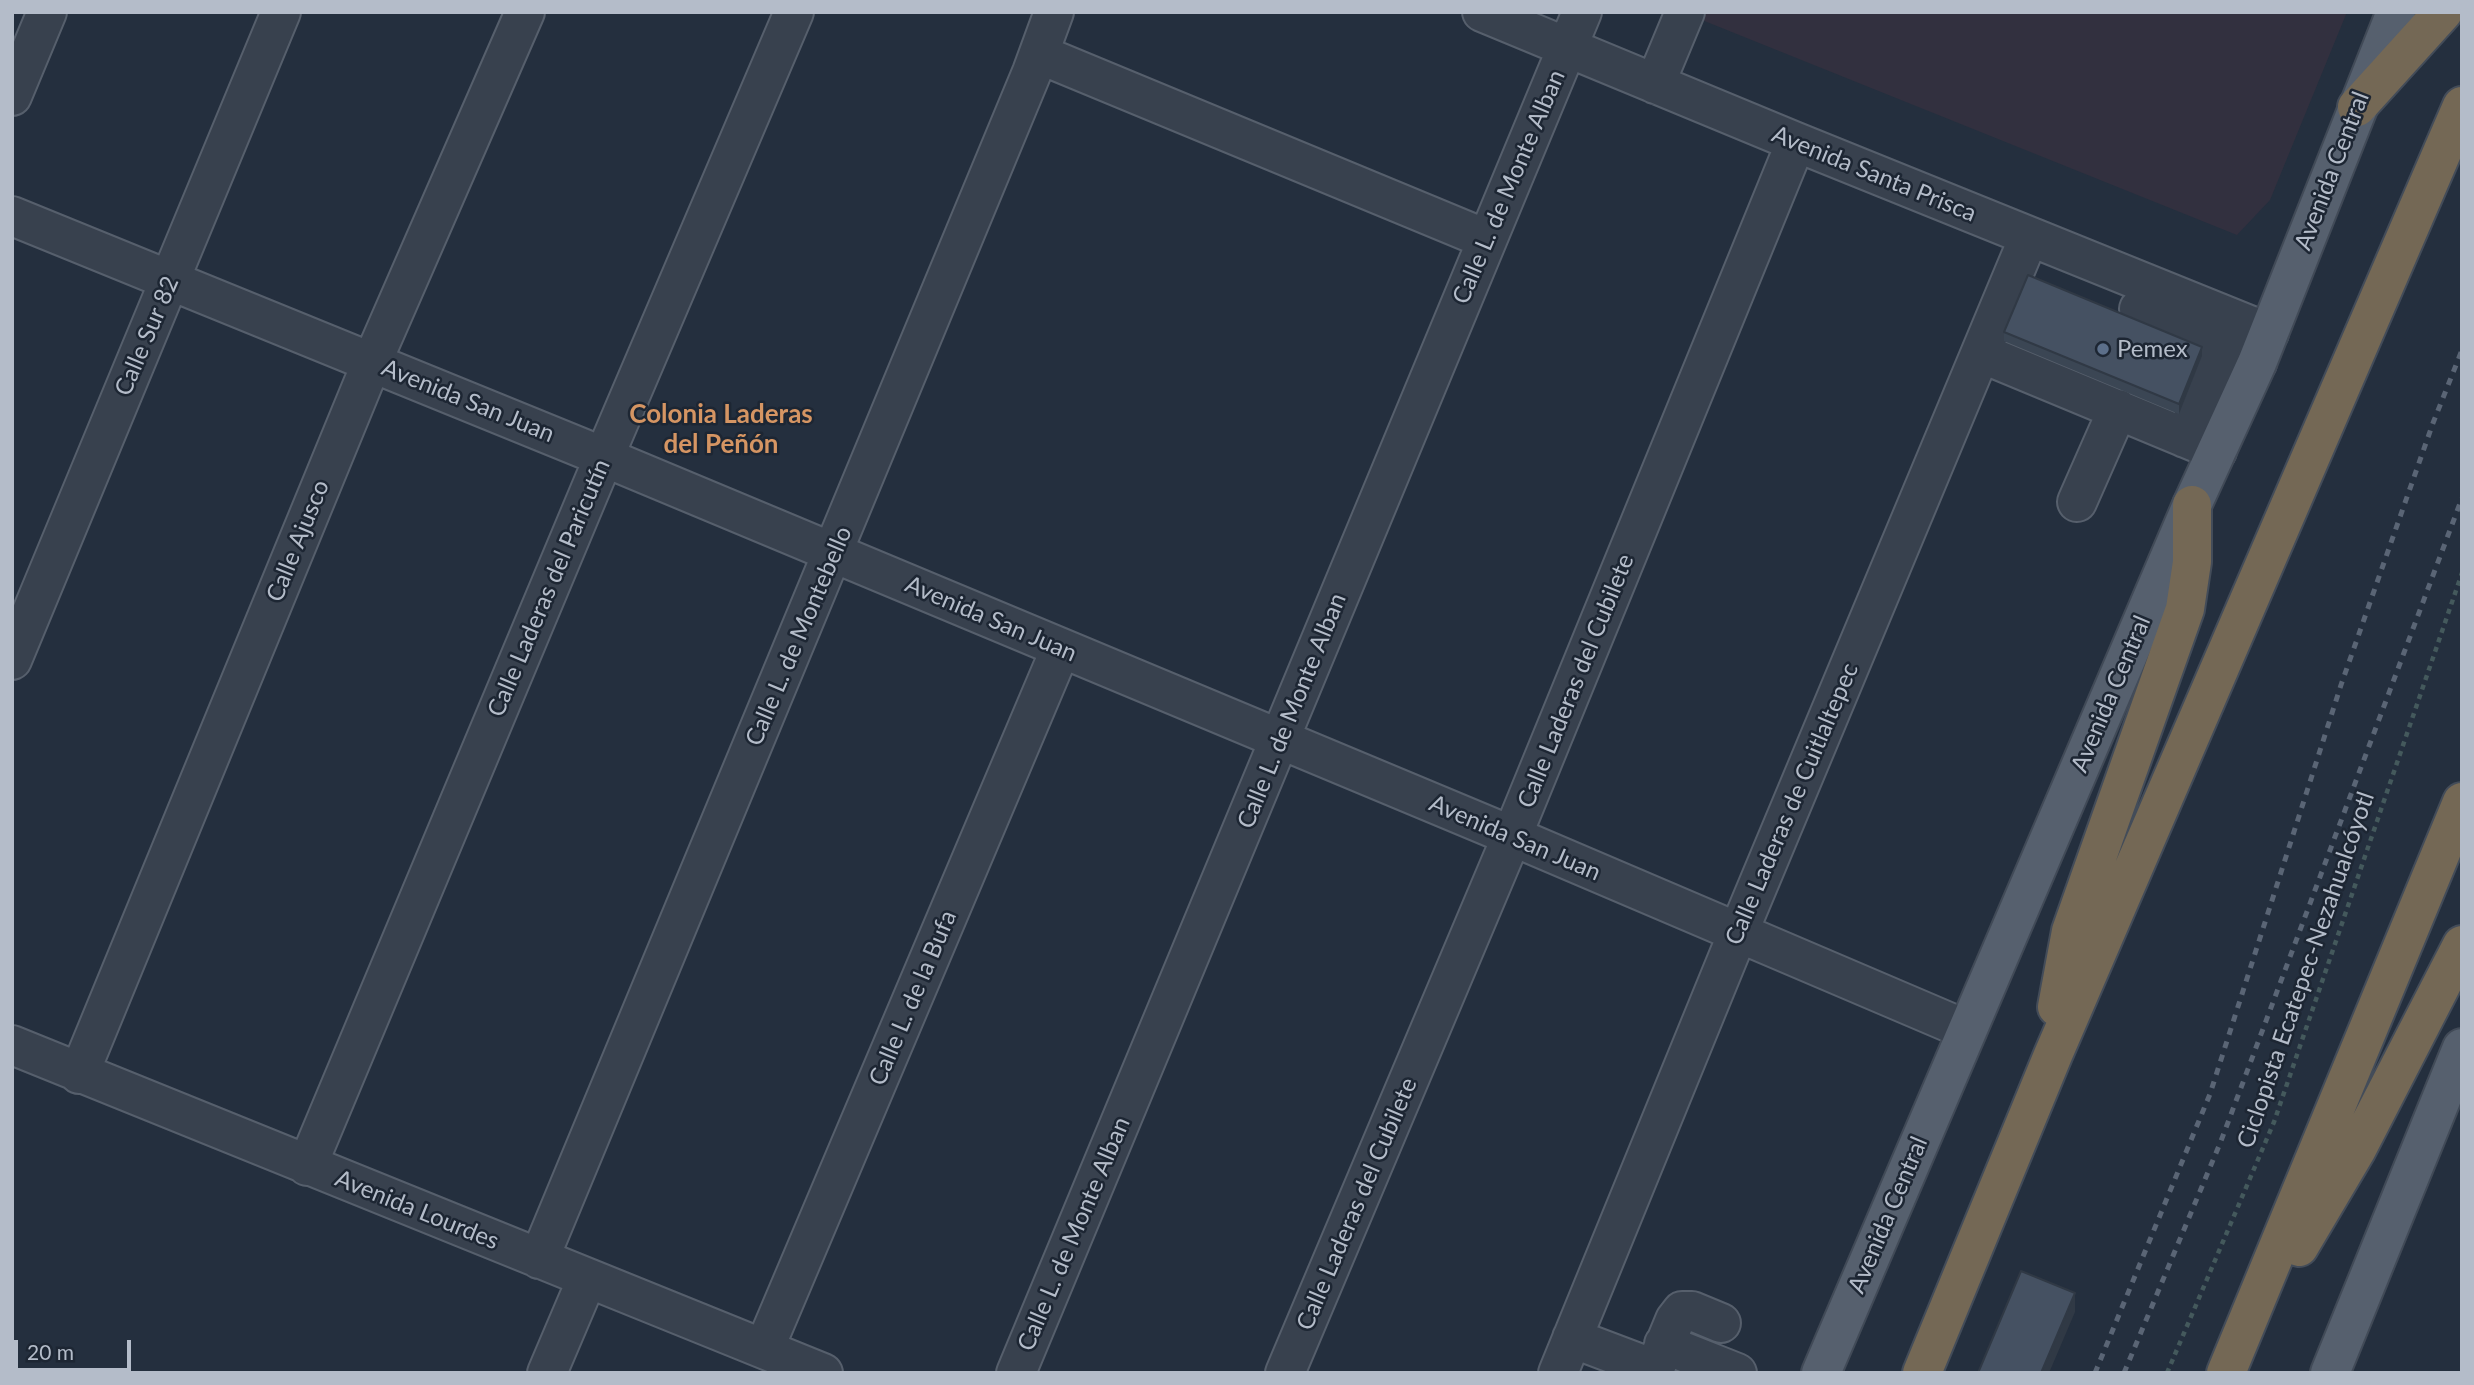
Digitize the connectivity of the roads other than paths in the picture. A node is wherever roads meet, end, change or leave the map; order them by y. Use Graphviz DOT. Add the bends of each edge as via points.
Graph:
graph roads {
  1 [pos="47,12"];
  2 [pos="281,12"];
  3 [pos="525,12"];
  4 [pos="794,12"];
  5 [pos="1054,12"];
  6 [pos="1482,12"];
  7 [pos="1582,12"];
  8 [pos="1685,12"];
  9 [pos="2396,12"];
  10 [pos="2443,12"];
  11 [pos="1568,48"];
  12 [pos="1039,54"];
  13 [pos="1655,84"];
  14 [pos="12,96"];
  15 [pos="2462,106"];
  16 [pos="2357,107"];
  17 [pos="1796,142"];
  18 [pos="12,216"];
  19 [pos="1486,239"];
  20 [pos="2025,247"];
  21 [pos="171,280"];
  22 [pos="2228,333"];
  23 [pos="2263,348"];
  24 [pos="1981,353"];
  25 [pos="372,362"];
  26 [pos="2118,409"];
  27 [pos="2201,444"];
  28 [pos="604,457"];
  29 [pos="2077,502"];
  30 [pos="2192,505"];
  31 [pos="834,553"];
  32 [pos="1061,648"];
  33 [pos="12,660"];
  34 [pos="1280,740"];
  35 [pos="2462,802"];
  36 [pos="1512,836"];
  37 [pos="1738,933"];
  38 [pos="2462,945"];
  39 [pos="1967,1030"];
  40 [pos="12,1045"];
  41 [pos="2462,1048"];
  42 [pos="2053,1055"];
  43 [pos="79,1073"];
  44 [pos="307,1166"];
  45 [pos="539,1259"];
  46 [pos="587,1279"];
  47 [pos="2249,1321"];
  48 [pos="1721,1323"];
  49 [pos="1572,1338"];
  50 [pos="764,1349"];
  51 [pos="1657,1362"];
  52 [pos="547,1373"];
  53 [pos="823,1373"];
  54 [pos="1016,1373"];
  55 [pos="1285,1373"];
  56 [pos="1558,1373"];
  57 [pos="1737,1373"];
  58 [pos="1821,1373"];
  59 [pos="1922,1373"];
  60 [pos="2226,1373"];
  61 [pos="2330,1373"];
  1 -- 14 [label="street"];
  2 -- 21 [label="street, Calle Sur 82"];
  3 -- 25 [label="street, Calle Ajusco"];
  4 -- 28 [label="street, Calle Laderas del Paricutín"];
  5 -- 12 [label="street, Calle L. de Montebello"];
  6 -- 11 [label="street, Avenida Santa Prisca"];
  7 -- 11 [label="street, Calle L. de Monte Alban"];
  8 -- 13 [label="street"];
  9 -- 16 [label="main road, Avenida Central"];
  10 -- 16 [label="highway"];
  11 -- 13 [label="street, Avenida Santa Prisca"];
  11 -- 19 [label="street, Calle L. de Monte Alban"];
  12 -- 19 [label="street"];
  12 -- 31 [label="street, Calle L. de Montebello"];
  13 -- 17 [label="street, Avenida Santa Prisca"];
  15 -- 42 [label="highway"];
  16 -- 23 [label="main road, Avenida Central"];
  17 -- 20 [label="street, Avenida Santa Prisca"];
  17 -- 36 [label="street, Calle Laderas del Cubilete"];
  18 -- 21 [label="street, Avenida San Juan"];
  19 -- 34 [label="street, Calle L. de Monte Alban"];
  20 -- 22 [label="street, Avenida Santa Prisca"];
  20 -- 24 [label="street, Calle Laderas de Cuitlaltepec"];
  21 -- 25 [label="street, Avenida San Juan"];
  21 -- 33 [label="street, Calle Sur 82"];
  22 -- 23 [label="street, Avenida Santa Prisca"];
  22 -- 27 [label="street"];
  23 -- 27 [label="main road, Avenida Central"];
  24 -- 26 [label="street"];
  24 -- 37 [label="street, Calle Laderas de Cuitlaltepec"];
  25 -- 28 [label="street, Avenida San Juan"];
  25 -- 43 [label="street, Calle Ajusco"];
  26 -- 27 [label="street"];
  26 -- 29 [label="street"];
  27 -- 30 [label="main road, Avenida Central"];
  28 -- 31 [label="street, Avenida San Juan"];
  28 -- 44 [label="street, Calle Laderas del Paricutín"];
  30 -- 39 [label="main road, Avenida Central"];
  30 -- 42 [label="highway" via="2192,562 2185,609 2071,931"];
  31 -- 32 [label="street, Avenida San Juan"];
  31 -- 45 [label="street, Calle L. de Montebello"];
  32 -- 34 [label="street, Avenida San Juan"];
  32 -- 50 [label="street, Calle L. de la Bufa"];
  34 -- 36 [label="street, Avenida San Juan"];
  34 -- 54 [label="street, Calle L. de Monte Alban"];
  35 -- 47 [label="highway"];
  36 -- 37 [label="street, Avenida San Juan"];
  36 -- 55 [label="street, Calle Laderas del Cubilete"];
  37 -- 39 [label="street, Avenida San Juan"];
  37 -- 49 [label="street, Calle Laderas de Cuitlaltepec"];
  38 -- 47 [label="highway" via="2357,1149"];
  39 -- 58 [label="main road, Avenida Central"];
  40 -- 43 [label="street, Avenida Lourdes"];
  41 -- 61 [label="main road"];
  42 -- 59 [label="highway"];
  43 -- 44 [label="street, Avenida Lourdes"];
  44 -- 45 [label="street, Avenida Lourdes"];
  45 -- 46 [label="street, Avenida Lourdes"];
  46 -- 50 [label="street, Avenida Lourdes"];
  46 -- 52 [label="street"];
  47 -- 60 [label="highway"];
  48 -- 51 [label="street" via="1682,1311"];
  49 -- 51 [label="street"];
  49 -- 56 [label="street, Calle Laderas de Cuitlaltepec"];
  50 -- 53 [label="street, Avenida Lourdes"];
  51 -- 57 [label="street"];
}
